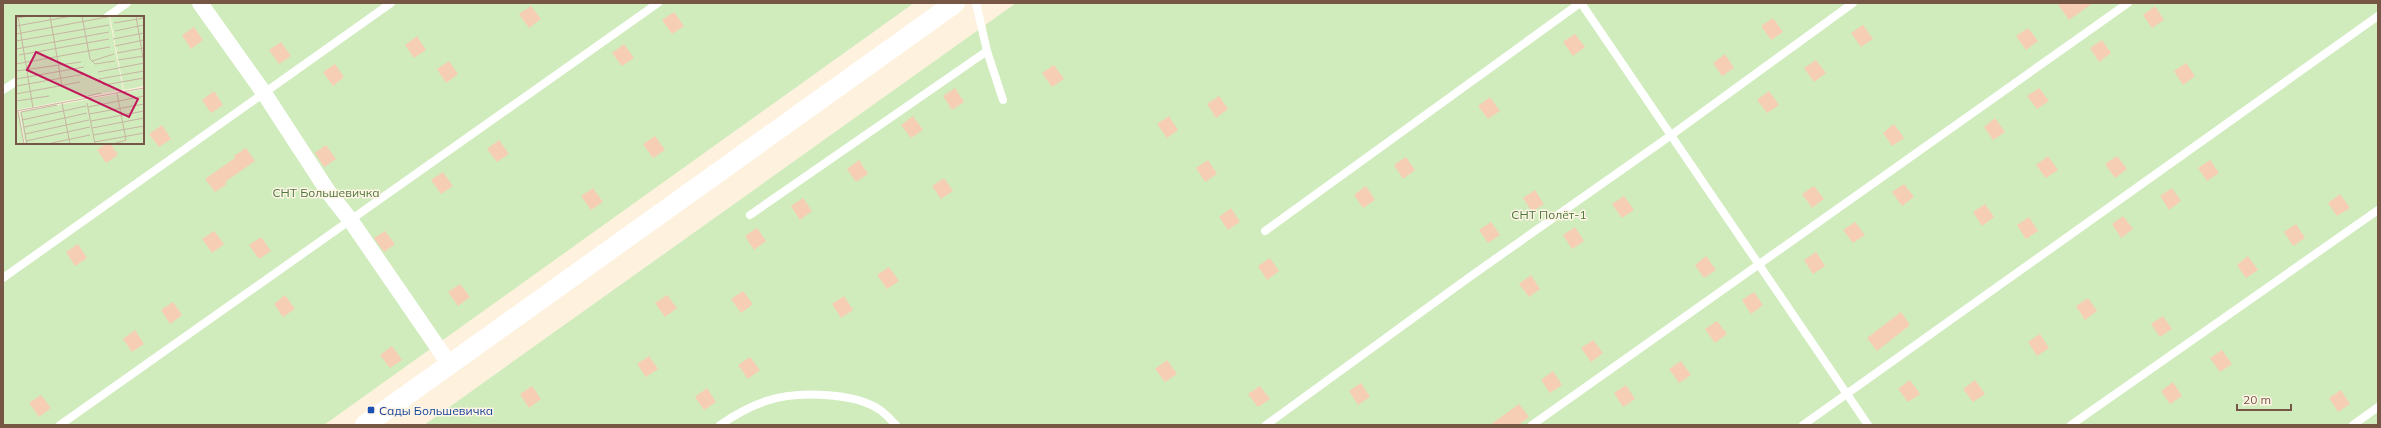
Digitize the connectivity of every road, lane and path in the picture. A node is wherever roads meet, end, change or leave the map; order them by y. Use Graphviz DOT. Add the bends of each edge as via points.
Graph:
graph roads {
  1 [pos="126,3"];
  2 [pos="200,3"];
  3 [pos="391,3"];
  4 [pos="658,3"];
  5 [pos="955,3"];
  6 [pos="976,3"];
  7 [pos="1581,3"];
  8 [pos="1853,3"];
  9 [pos="2128,3"];
  10 [pos="108,16"];
  11 [pos="2378,16"];
  12 [pos="987,51"];
  13 [pos="16,81"];
  14 [pos="3,90"];
  15 [pos="264,94"];
  16 [pos="1003,100"];
  17 [pos="1670,136"];
  18 [pos="2378,210"];
  19 [pos="750,215"];
  20 [pos="351,221"];
  21 [pos="1265,231"];
  22 [pos="1759,266"];
  23 [pos="3,278"];
  24 [pos="450,365"];
  25 [pos="1847,395"];
  26 [pos="2378,407"];
  27 [pos="60,425"];
  28 [pos="365,425"];
  29 [pos="720,425"];
  30 [pos="896,425"];
  31 [pos="1266,425"];
  32 [pos="1532,425"];
  33 [pos="1803,425"];
  34 [pos="1868,425"];
  35 [pos="2071,425"];
  36 [pos="2353,425"];
  1 -- 10 [label="lane"];
  2 -- 15 [label="street"];
  3 -- 15 [label="lane"];
  4 -- 20 [label="lane"];
  5 -- 24 [label="street"];
  6 -- 12 [label="lane"];
  7 -- 17 [label="lane"];
  7 -- 21 [label="lane"];
  8 -- 17 [label="lane"];
  9 -- 22 [label="lane"];
  11 -- 25 [label="lane"];
  12 -- 16 [label="lane"];
  12 -- 19 [label="lane"];
  13 -- 14 [label="lane"];
  15 -- 20 [label="street" via="329,193"];
  15 -- 23 [label="lane"];
  17 -- 22 [label="lane"];
  17 -- 31 [label="lane"];
  18 -- 35 [label="lane"];
  20 -- 24 [label="street"];
  20 -- 27 [label="lane"];
  22 -- 25 [label="lane"];
  22 -- 32 [label="lane"];
  24 -- 28 [label="street"];
  25 -- 33 [label="lane"];
  25 -- 34 [label="lane"];
  26 -- 36 [label="lane"];
  29 -- 30 [label="lane" via="765,401 789,396 853,398 880,410"];
}
